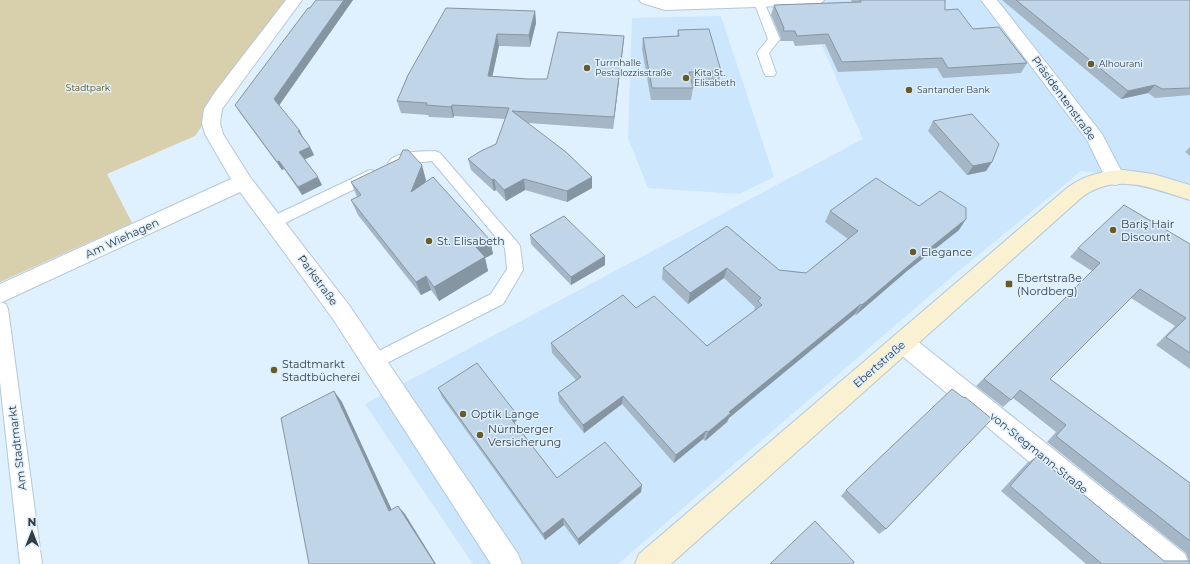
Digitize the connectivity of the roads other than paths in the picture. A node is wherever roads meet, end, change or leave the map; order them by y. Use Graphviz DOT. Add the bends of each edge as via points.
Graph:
graph roads {
  1 [pos="294,0"];
  2 [pos="647,0"];
  3 [pos="816,0"];
  4 [pos="989,0"];
  5 [pos="759,2"];
  6 [pos="770,73"];
  7 [pos="1115,178"];
  8 [pos="243,182"];
  9 [pos="1190,193"];
  10 [pos="274,222"];
  11 [pos="0,294"];
  12 [pos="0,309"];
  13 [pos="903,343"];
  14 [pos="375,361"];
  15 [pos="31,564"];
  16 [pos="508,564"];
  17 [pos="649,564"];
  18 [pos="1175,564"];
  1 -- 8 [label="street, Parkstraße" via="213,109 211,123 214,134"];
  2 -- 5 [label="street" via="665,5"];
  3 -- 5 [label="street"];
  4 -- 7 [label="street, Präsidentenstraße" via="1095,138"];
  5 -- 6 [label="lane" via="774,39 763,53"];
  7 -- 9 [label="street" via="1169,184"];
  7 -- 13 [label="street, Ebertstraße" via="1087,184 1074,193"];
  8 -- 10 [label="street, Parkstraße"];
  8 -- 11 [label="street, Am Wiehagen"];
  10 -- 14 [label="street, Parkstraße"];
  10 -- 14 [label="lane" via="403,159 435,156 512,246 515,270 497,299"];
  12 -- 15 [label="lane, Am Stadtmarkt"];
  13 -- 17 [label="street, Ebertstraße"];
  13 -- 18 [label="street, von-Stegmann-Straße"];
  14 -- 16 [label="street, Parkstraße"];
}
